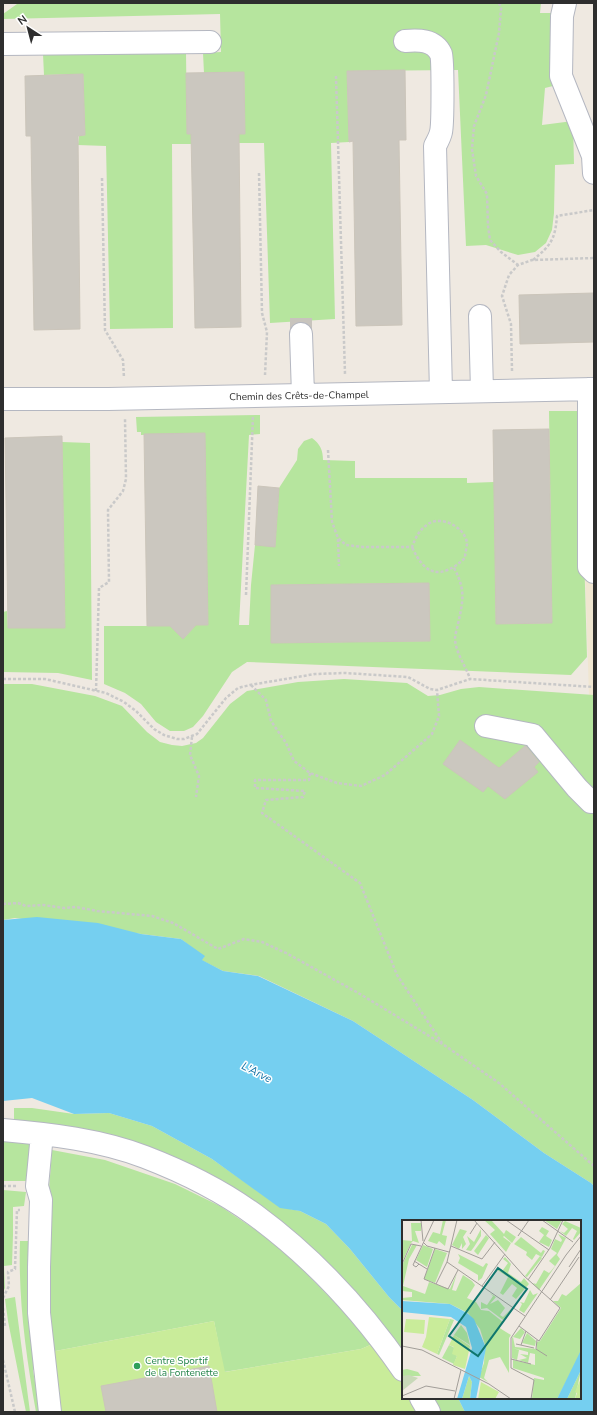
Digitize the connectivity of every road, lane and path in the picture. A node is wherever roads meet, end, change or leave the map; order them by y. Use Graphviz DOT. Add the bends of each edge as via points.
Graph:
graph roads {
  1 [pos="499,3"];
  2 [pos="565,3"];
  3 [pos="405,41"];
  4 [pos="210,42"];
  5 [pos="3,44"];
  6 [pos="336,76"];
  7 [pos="259,173"];
  8 [pos="594,173"];
  9 [pos="102,178"];
  10 [pos="594,210"];
  11 [pos="594,258"];
  12 [pos="532,260"];
  13 [pos="518,265"];
  14 [pos="480,316"];
  15 [pos="301,334"];
  16 [pos="512,374"];
  17 [pos="345,376"];
  18 [pos="265,377"];
  19 [pos="124,380"];
  20 [pos="591,389"];
  21 [pos="482,391"];
  22 [pos="441,392"];
  23 [pos="303,395"];
  24 [pos="3,399"];
  25 [pos="252,412"];
  26 [pos="125,414"];
  27 [pos="328,450"];
  28 [pos="338,538"];
  29 [pos="412,547"];
  30 [pos="339,566"];
  31 [pos="454,568"];
  32 [pos="594,572"];
  33 [pos="246,595"];
  34 [pos="3,678"];
  35 [pos="470,679"];
  36 [pos="250,685"];
  37 [pos="594,687"];
  38 [pos="437,690"];
  39 [pos="96,691"];
  40 [pos="486,726"];
  41 [pos="192,736"];
  42 [pos="310,773"];
  43 [pos="196,797"];
  44 [pos="594,802"];
  45 [pos="3,904"];
  46 [pos="444,1045"];
  47 [pos="3,1130"];
  48 [pos="42,1134"];
  49 [pos="594,1166"];
  50 [pos="16,1233"];
  51 [pos="3,1298"];
  52 [pos="3,1308"];
  53 [pos="3,1326"];
  54 [pos="3,1360"];
  55 [pos="402,1369"];
  56 [pos="422,1399"];
  57 [pos="15,1412"];
  58 [pos="50,1412"];
  59 [pos="429,1412"];
  1 -- 13 [label="path" via="499,33 486,94 474,126 472,149 476,176 487,194 490,240 500,252"];
  2 -- 8 [label="street" via="562,16 561,76 593,156"];
  3 -- 22 [label="street" via="420,40 432,44 441,54 443,68 442,131 435,146"];
  4 -- 5 [label="street"];
  6 -- 17 [label="path"];
  7 -- 18 [label="path" via="262,313 267,332"];
  9 -- 19 [label="path" via="105,330 123,360"];
  10 -- 12 [label="path" via="557,216 556,232 547,248"];
  11 -- 12 [label="path"];
  12 -- 13 [label="path"];
  13 -- 16 [label="path" via="508,274 502,296 511,324"];
  14 -- 21 [label="street"];
  15 -- 23 [label="street"];
  20 -- 21 [label="street, Chemin des Crêts-de-Champel"];
  20 -- 32 [label="street" via="589,567"];
  21 -- 22 [label="street, Chemin des Crêts-de-Champel"];
  22 -- 23 [label="street, Chemin des Crêts-de-Champel"];
  23 -- 24 [label="street, Chemin des Crêts-de-Champel"];
  25 -- 33 [label="path"];
  26 -- 39 [label="path" via="126,479 123,490 108,510 109,582 99,588"];
  27 -- 28 [label="path" via="332,522"];
  28 -- 29 [label="path" via="346,545"];
  28 -- 30 [label="path"];
  29 -- 31 [label="path" via="418,560 429,570 441,572"];
  29 -- 31 [label="path" via="417,534 429,523 445,521 458,528 467,542 465,558"];
  31 -- 35 [label="path" via="461,580 463,600 455,639"];
  34 -- 39 [label="path" via="45,679"];
  35 -- 37 [label="path"];
  35 -- 38 [label="path"];
  36 -- 38 [label="path" via="315,674 345,673 408,677"];
  36 -- 41 [label="path" via="238,688 226,698 202,729"];
  36 -- 42 [label="path" via="266,700 271,721 286,743 294,761"];
  38 -- 42 [label="path" via="439,716 432,734 385,776 361,786 337,784"];
  39 -- 41 [label="path" via="124,702 164,735 177,739"];
  40 -- 44 [label="street" via="533,735 577,788"];
  41 -- 43 [label="path" via="190,755 198,776"];
  42 -- 46 [label="path" via="309,780 255,780 255,788 305,791 302,797 266,800 262,813 360,883 396,975"];
  45 -- 46 [label="path" via="76,907 152,916 173,923 218,949 244,939 262,942 360,994"];
  46 -- 49 [label="path" via="498,1083"];
  47 -- 48 [label="street"];
  48 -- 55 [label="street" via="87,1141 144,1157 197,1180 254,1215 282,1237 337,1289"];
  48 -- 58 [label="street" via="37,1186 40,1200 40,1313"];
  50 -- 51 [label="path" via="15,1269 8,1272 9,1286"];
  52 -- 53 [label="path"];
  54 -- 57 [label="path"];
  56 -- 59 [label="street"];
}
